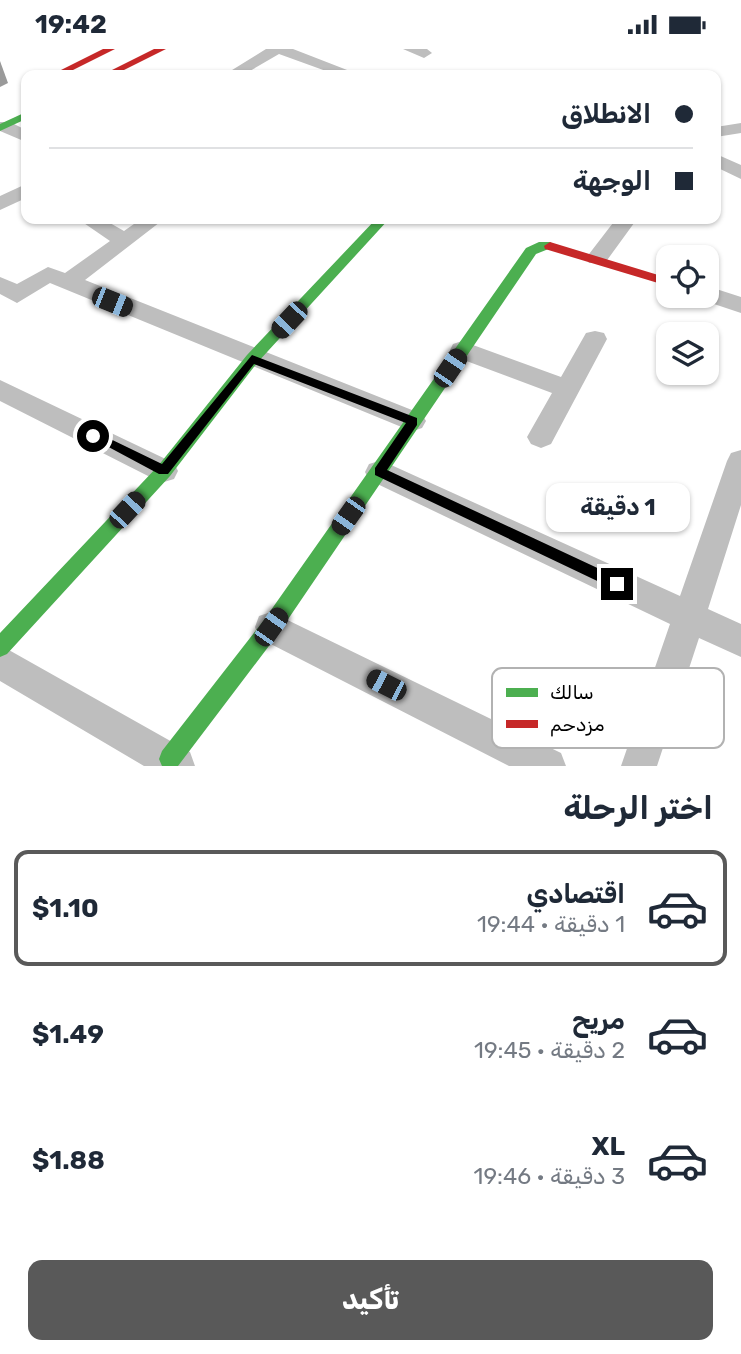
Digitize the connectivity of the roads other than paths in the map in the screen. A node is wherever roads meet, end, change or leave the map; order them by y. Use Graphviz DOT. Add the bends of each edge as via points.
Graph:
graph roads {
  1 [pos="110,49"];
  2 [pos="161,49"];
  3 [pos="277,49"];
  4 [pos="71,70"];
  5 [pos="117,70"];
  6 [pos="241,70"];
  7 [pos="338,70"];
  8 [pos="21,118"];
  9 [pos="2,127"];
  10 [pos="741,128"];
  11 [pos="721,131"];
  12 [pos="21,135"];
  13 [pos="721,163"];
  14 [pos="741,173"];
  15 [pos="21,193"];
  16 [pos="0,204"];
  17 [pos="97,224"];
  18 [pos="147,224"];
  19 [pos="378,224"];
  20 [pos="623,224"];
  21 [pos="125,240"];
  22 [pos="597,258"];
  23 [pos="656,278"];
  24 [pos="66,283"];
  25 [pos="0,284"];
  26 [pos="719,298"];
  27 [pos="741,305"];
  28 [pos="595,339"];
  29 [pos="462,350"];
  30 [pos="252,359"];
  31 [pos="568,389"];
  32 [pos="0,390"];
  33 [pos="413,421"];
  34 [pos="541,437"];
  35 [pos="741,461"];
  36 [pos="163,471"];
  37 [pos="379,472"];
  38 [pos="688,617"];
  39 [pos="271,627"];
  40 [pos="741,641"];
  41 [pos="1,661"];
  42 [pos="671,668"];
  43 [pos="492,738"];
  44 [pos="512,748"];
  45 [pos="645,748"];
  46 [pos="174,763"];
  47 [pos="548,766"];
  48 [pos="639,766"];
  1 -- 4 [label="street"];
  2 -- 5 [label="street"];
  3 -- 6 [label="street"];
  3 -- 7 [label="street"];
  8 -- 9 [label="street"];
  9 -- 12 [label="street"];
  10 -- 11 [label="street"];
  13 -- 14 [label="street"];
  15 -- 16 [label="street"];
  17 -- 21 [label="street"];
  18 -- 21 [label="street"];
  19 -- 30 [label="street"];
  20 -- 22 [label="street"];
  21 -- 24 [label="street"];
  22 -- 23 [label="street"];
  22 -- 29 [label="street" via="552,246 531,251"];
  24 -- 25 [label="street" via="48,274 16,295"];
  24 -- 30 [label="street"];
  26 -- 27 [label="street"];
  28 -- 31 [label="street"];
  29 -- 31 [label="street"];
  29 -- 33 [label="street"];
  30 -- 33 [label="street"];
  30 -- 36 [label="street"];
  31 -- 34 [label="street"];
  32 -- 36 [label="street"];
  33 -- 37 [label="street"];
  35 -- 38 [label="street"];
  36 -- 41 [label="street"];
  37 -- 38 [label="street"];
  37 -- 39 [label="street"];
  38 -- 40 [label="street"];
  38 -- 42 [label="street"];
  39 -- 43 [label="street"];
  39 -- 46 [label="street"];
  41 -- 46 [label="street"];
  44 -- 47 [label="street"];
  45 -- 48 [label="street"];
}
